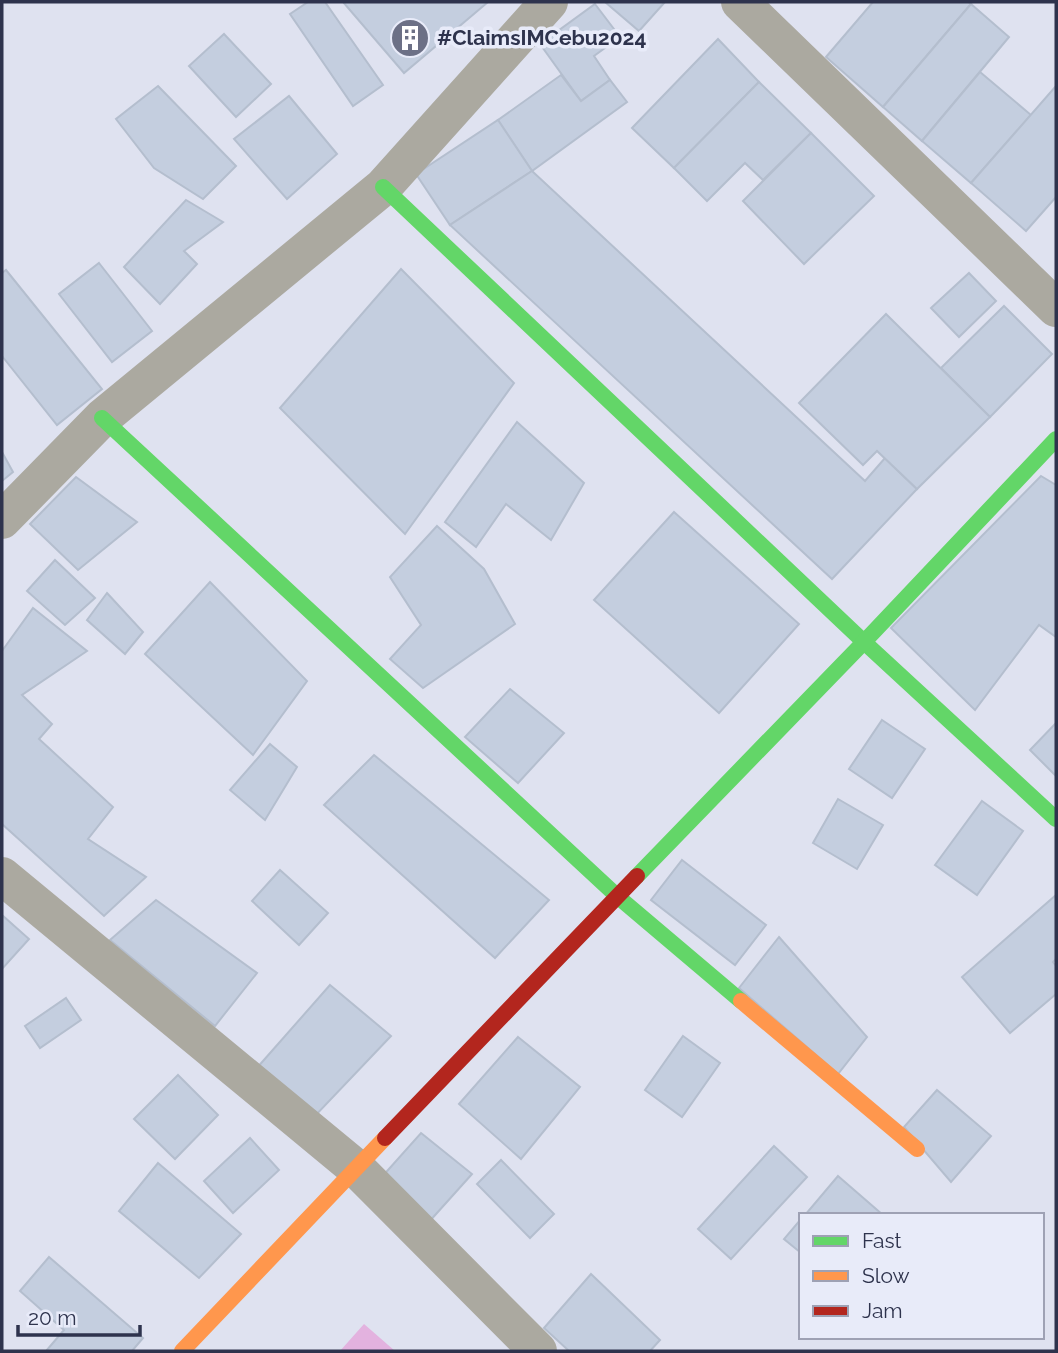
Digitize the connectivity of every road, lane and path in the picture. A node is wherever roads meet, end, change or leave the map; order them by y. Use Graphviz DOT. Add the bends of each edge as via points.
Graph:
graph roads {
  1 [pos="549,2"];
  2 [pos="740,2"];
  3 [pos="383,187"];
  4 [pos="1056,308"];
  5 [pos="102,418"];
  6 [pos="1056,439"];
  7 [pos="2,520"];
  8 [pos="864,642"];
  9 [pos="1056,819"];
  10 [pos="2,876"];
  11 [pos="617,896"];
  12 [pos="917,1149"];
  13 [pos="357,1170"];
  14 [pos="181,1351"];
  15 [pos="538,1351"];
  1 -- 3 [label="street"];
  2 -- 4 [label="street"];
  3 -- 5 [label="street"];
  3 -- 8 [label="street"];
  5 -- 7 [label="street"];
  5 -- 11 [label="street"];
  6 -- 8 [label="street"];
  8 -- 9 [label="street"];
  8 -- 11 [label="street"];
  10 -- 13 [label="street"];
  11 -- 12 [label="street"];
  11 -- 13 [label="street"];
  13 -- 14 [label="street"];
  13 -- 15 [label="street"];
}
